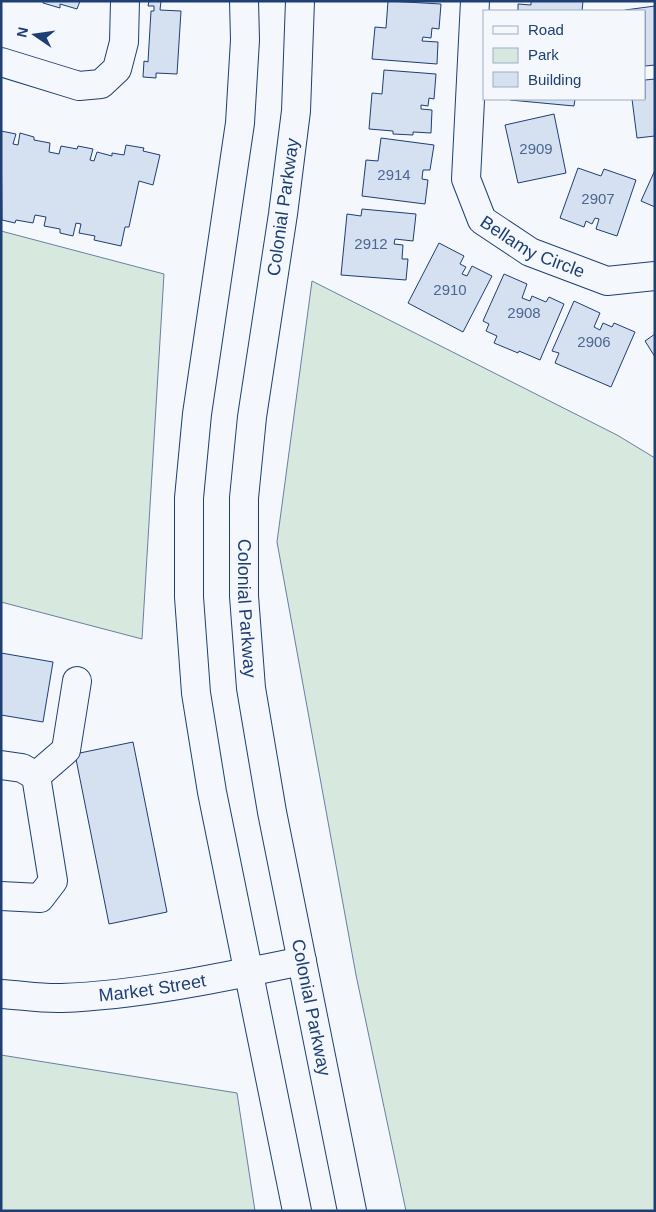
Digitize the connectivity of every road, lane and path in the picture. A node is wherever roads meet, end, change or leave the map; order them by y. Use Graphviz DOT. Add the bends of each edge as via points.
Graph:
graph roads {
  1 [pos="125,1"];
  2 [pos="244,1"];
  3 [pos="300,1"];
  4 [pos="475,1"];
  5 [pos="1,62"];
  6 [pos="655,276"];
  7 [pos="77,681"];
  8 [pos="1,765"];
  9 [pos="36,776"];
  10 [pos="1,896"];
  11 [pos="302,961"];
  12 [pos="248,972"];
  13 [pos="1,994"];
  14 [pos="297,1211"];
  15 [pos="352,1211"];
  1 -- 5 [label="street" via="124,42 117,69 101,84 79,86"];
  2 -- 12 [label="street" via="240,123 197,414 189,498 189,597 196,693"];
  3 -- 11 [label="street, Colonial Parkway" via="296,111 252,417 244,498 244,596 251,688"];
  4 -- 6 [label="street, Bellamy Circle" via="466,179 482,220 530,252 606,281"];
  7 -- 9 [label="street" via="66,750"];
  8 -- 9 [label="street" via="22,768"];
  9 -- 10 [label="street" via="53,881 40,898"];
  11 -- 12 [label="street, Market Street"];
  11 -- 15 [label="street, Colonial Parkway"];
  12 -- 13 [label="street, Market Street" via="136,991 60,998"];
  12 -- 14 [label="street"];
}
